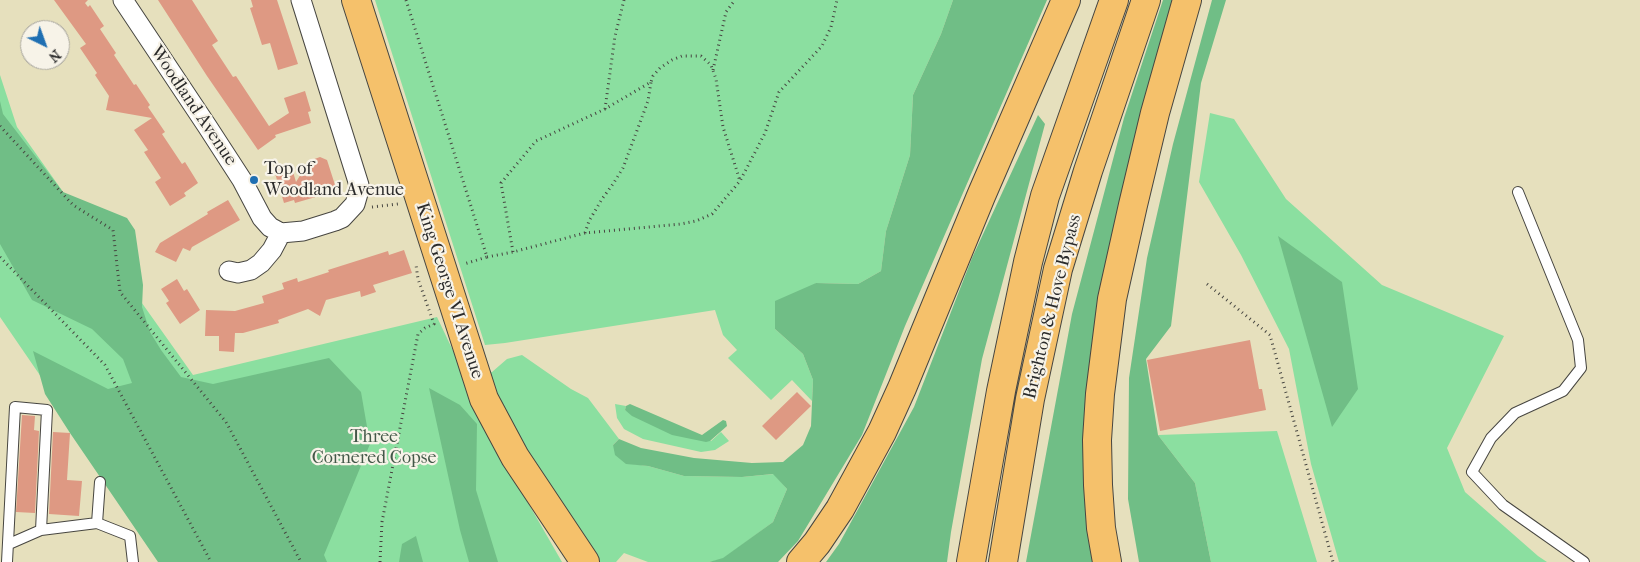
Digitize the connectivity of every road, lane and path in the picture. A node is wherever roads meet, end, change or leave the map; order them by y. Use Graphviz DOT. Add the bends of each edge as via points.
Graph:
graph roads {
  1 [pos="123,0"];
  2 [pos="301,0"];
  3 [pos="356,0"];
  4 [pos="406,0"];
  5 [pos="624,0"];
  6 [pos="735,0"];
  7 [pos="837,0"];
  8 [pos="1066,0"];
  9 [pos="1114,0"];
  10 [pos="1146,0"];
  11 [pos="1187,0"];
  12 [pos="713,70"];
  13 [pos="651,82"];
  14 [pos="605,109"];
  15 [pos="0,126"];
  16 [pos="740,181"];
  17 [pos="1518,192"];
  18 [pos="405,203"];
  19 [pos="351,208"];
  20 [pos="281,233"];
  21 [pos="585,233"];
  22 [pos="514,252"];
  23 [pos="0,257"];
  24 [pos="488,257"];
  25 [pos="415,260"];
  26 [pos="229,271"];
  27 [pos="430,274"];
  28 [pos="1208,284"];
  29 [pos="100,482"];
  30 [pos="97,523"];
  31 [pos="41,530"];
  32 [pos="9,544"];
  33 [pos="7,562"];
  34 [pos="133,562"];
  35 [pos="211,562"];
  36 [pos="301,562"];
  37 [pos="380,562"];
  38 [pos="586,562"];
  39 [pos="801,562"];
  40 [pos="971,562"];
  41 [pos="1003,562"];
  42 [pos="1106,562"];
  43 [pos="1333,562"];
  44 [pos="1584,562"];
  1 -- 20 [label="street, Woodland Avenue" via="242,180 262,218 270,228"];
  2 -- 19 [label="street" via="359,185"];
  3 -- 27 [label="main road, King George VI Avenue"];
  4 -- 24 [label="path"];
  5 -- 14 [label="path" via="615,36"];
  6 -- 12 [label="path" via="726,12"];
  7 -- 16 [label="path" via="831,27 822,46 779,92 765,133"];
  8 -- 39 [label="main road" via="882,432 840,510"];
  9 -- 40 [label="main road, Brighton & Hove Bypass" via="1045,196 1028,262"];
  10 -- 41 [label="main road, Brighton & Hove Bypass" via="1058,269 1030,399"];
  11 -- 42 [label="main road" via="1155,114 1112,299 1097,440 1098,494"];
  12 -- 13 [label="path" via="701,56 682,56 660,68"];
  12 -- 16 [label="path" via="723,127"];
  13 -- 14 [label="path"];
  13 -- 21 [label="path" via="648,100 622,168"];
  14 -- 22 [label="path" via="536,141 501,183"];
  15 -- 36 [label="path" via="73,206 113,230 120,292 226,422"];
  16 -- 21 [label="path" via="712,214 696,220 651,228"];
  17 -- 44 [label="lane" via="1578,340 1581,368 1563,390 1515,413 1491,438 1472,472 1503,505"];
  18 -- 19 [label="path"];
  19 -- 20 [label="street" via="335,221 319,227"];
  20 -- 26 [label="street" via="261,263 244,272"];
  21 -- 22 [label="path"];
  22 -- 24 [label="path"];
  23 -- 35 [label="path" via="105,365"];
  24 -- 27 [label="path"];
  25 -- 27 [label="path"];
  27 -- 37 [label="path" via="434,324 418,334 382,522"];
  27 -- 38 [label="main road, King George VI Avenue" via="484,399 515,457"];
  28 -- 43 [label="path" via="1270,336"];
  29 -- 30 [label="lane"];
  30 -- 31 [label="lane"];
  30 -- 34 [label="lane" via="130,536"];
  31 -- 32 [label="lane"];
  31 -- 32 [label="lane" via="47,410 15,407"];
  32 -- 33 [label="lane"];
}
